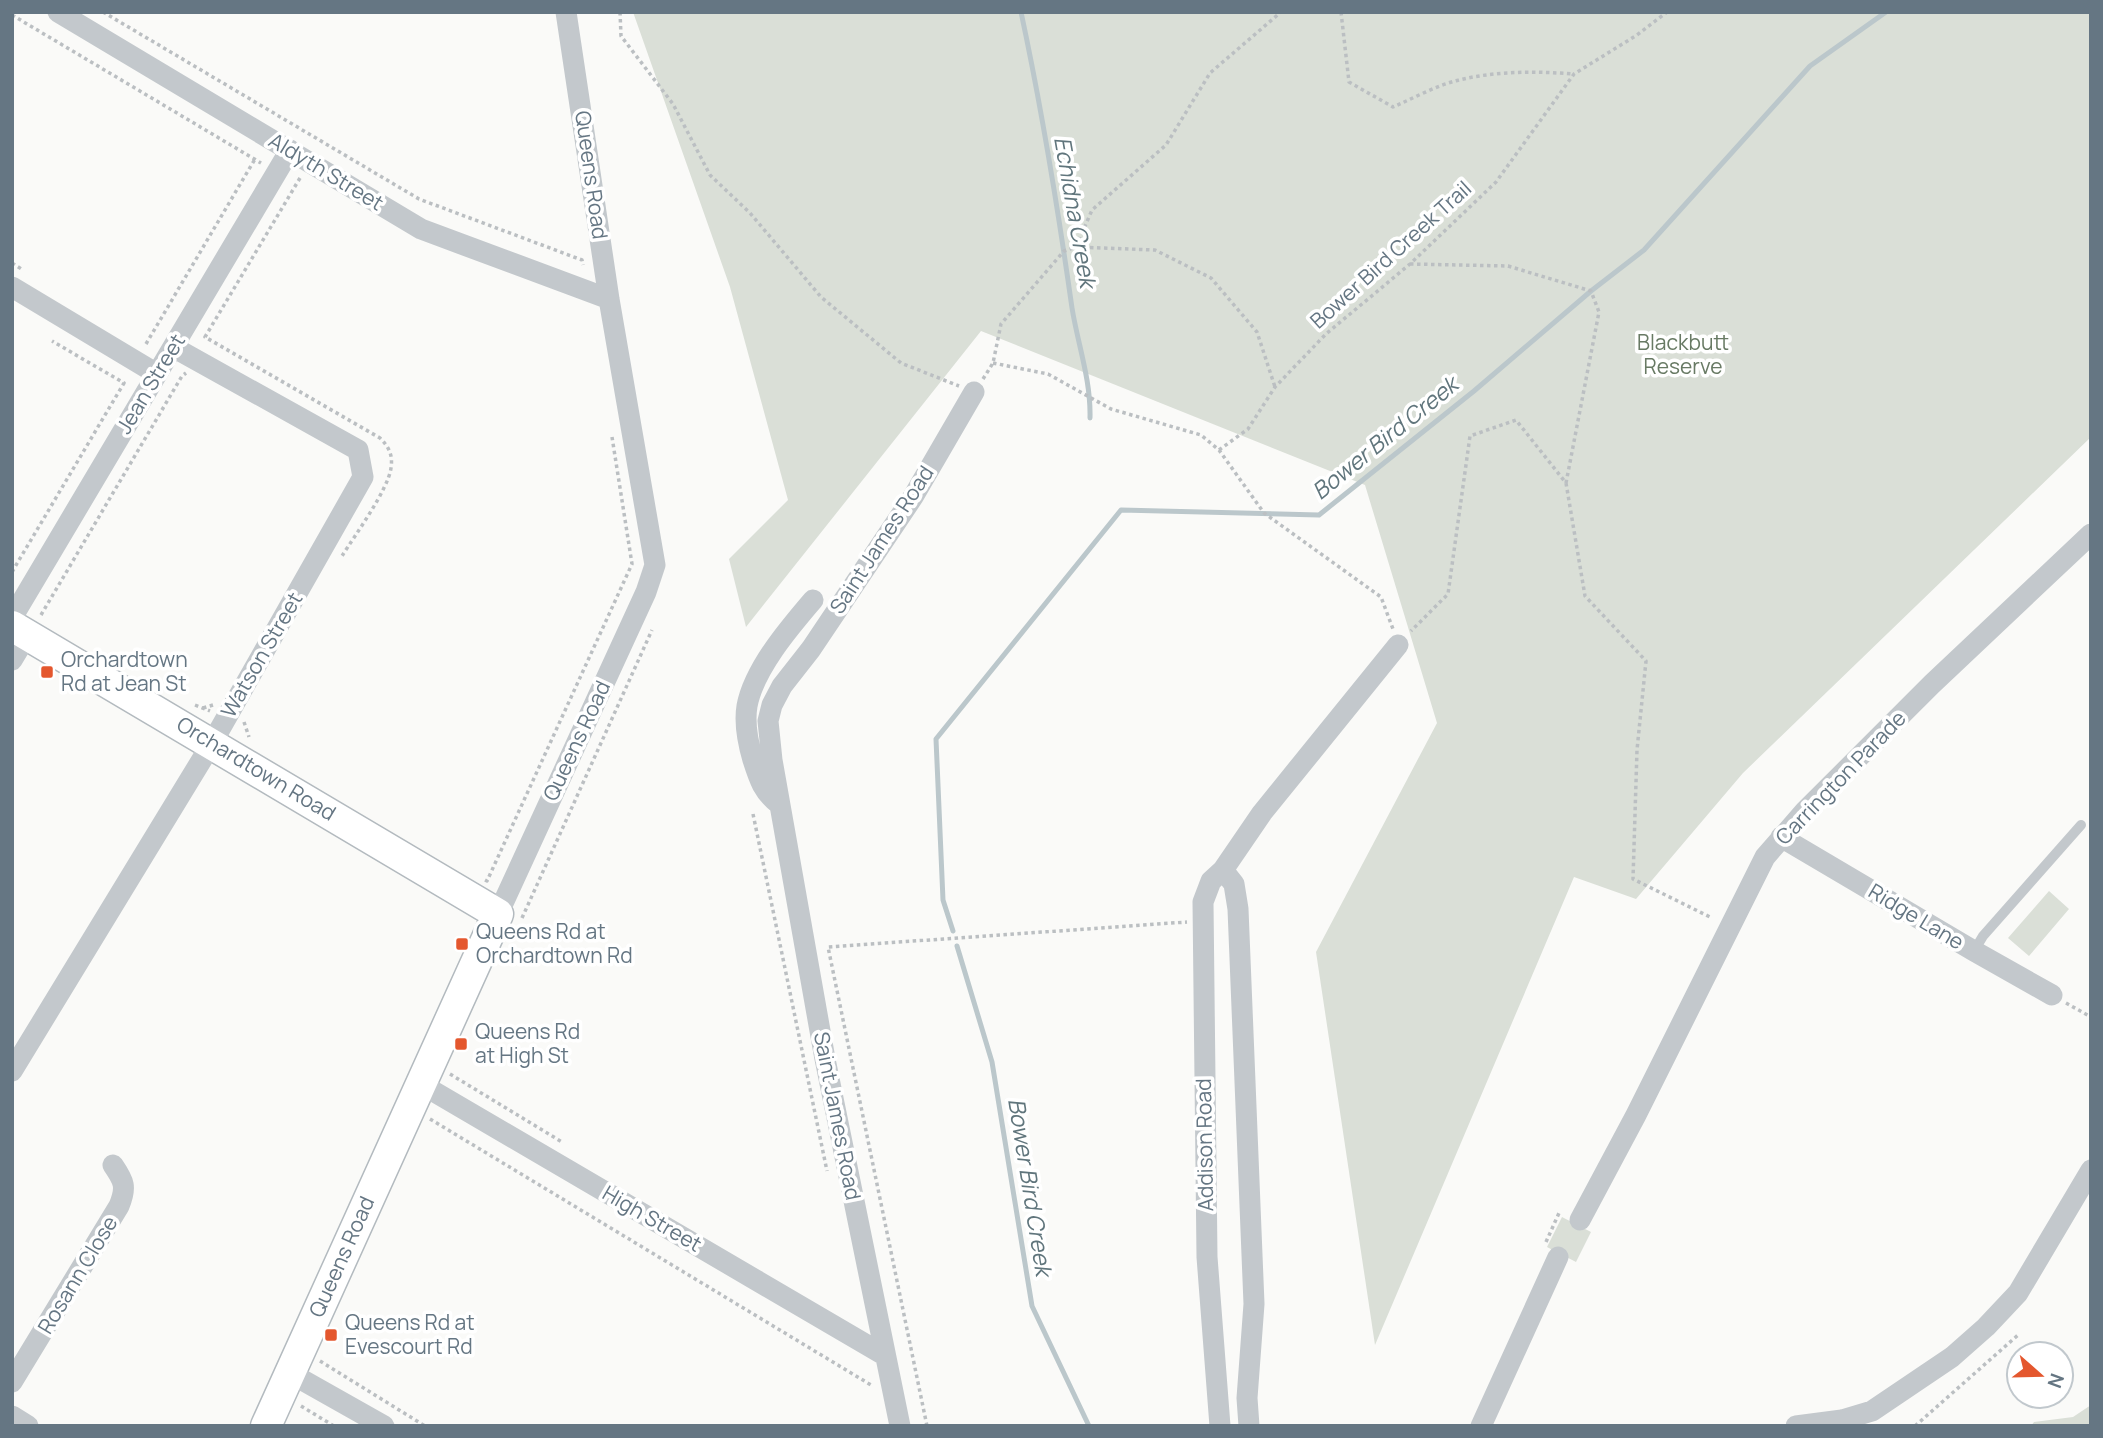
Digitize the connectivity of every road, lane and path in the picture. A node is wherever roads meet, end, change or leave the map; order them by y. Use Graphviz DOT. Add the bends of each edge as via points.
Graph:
graph roads {
  1 [pos="58,12"];
  2 [pos="103,12"];
  3 [pos="566,12"];
  4 [pos="620,12"];
  5 [pos="1281,12"];
  6 [pos="1341,12"];
  7 [pos="1667,12"];
  8 [pos="12,15"];
  9 [pos="1574,74"];
  10 [pos="290,150"];
  11 [pos="255,159"];
  12 [pos="261,163"];
  13 [pos="302,175"];
  14 [pos="1076,247"];
  15 [pos="1410,264"];
  16 [pos="585,274"];
  17 [pos="12,287"];
  18 [pos="609,299"];
  19 [pos="205,337"];
  20 [pos="52,341"];
  21 [pos="202,343"];
  22 [pos="146,344"];
  23 [pos="173,347"];
  24 [pos="993,363"];
  25 [pos="192,373"];
  26 [pos="157,374"];
  27 [pos="127,377"];
  28 [pos="124,383"];
  29 [pos="1275,387"];
  30 [pos="974,392"];
  31 [pos="610,426"];
  32 [pos="1219,450"];
  33 [pos="1566,482"];
  34 [pos="2091,534"];
  35 [pos="337,565"];
  36 [pos="12,572"];
  37 [pos="813,600"];
  38 [pos="652,630"];
  39 [pos="21,631"];
  40 [pos="1398,645"];
  41 [pos="192,703"];
  42 [pos="215,705"];
  43 [pos="244,722"];
  44 [pos="248,737"];
  45 [pos="212,743"];
  46 [pos="780,805"];
  47 [pos="753,814"];
  48 [pos="2081,825"];
  49 [pos="1781,837"];
  50 [pos="1223,870"];
  51 [pos="483,879"];
  52 [pos="1710,918"];
  53 [pos="508,920"];
  54 [pos="1203,921"];
  55 [pos="1974,951"];
  56 [pos="2052,995"];
  57 [pos="2091,1017"];
  58 [pos="12,1070"];
  59 [pos="450,1074"];
  60 [pos="421,1084"];
  61 [pos="425,1130"];
  62 [pos="567,1145"];
  63 [pos="113,1165"];
  64 [pos="2091,1170"];
  65 [pos="829,1180"];
  66 [pos="1580,1220"];
  67 [pos="1558,1257"];
  68 [pos="2018,1335"];
  69 [pos="884,1355"];
  70 [pos="320,1361"];
  71 [pos="290,1373"];
  72 [pos="12,1382"];
  73 [pos="873,1397"];
  74 [pos="296,1415"];
  75 [pos="12,1416"];
  76 [pos="28,1426"];
  77 [pos="266,1426"];
  78 [pos="334,1426"];
  79 [pos="383,1426"];
  80 [pos="425,1426"];
  81 [pos="900,1426"];
  82 [pos="928,1426"];
  83 [pos="1220,1426"];
  84 [pos="1249,1426"];
  85 [pos="1481,1426"];
  86 [pos="1796,1426"];
  87 [pos="1916,1426"];
  1 -- 10 [label="street, Aldyth Street"];
  2 -- 16 [label="path" via="419,199 582,260"];
  3 -- 18 [label="street, Queens Road"];
  4 -- 30 [label="path" via="621,36 673,104 710,175 750,213 821,297 901,363"];
  5 -- 14 [label="path" via="1210,73 1166,145 1092,210"];
  6 -- 9 [label="path" via="1349,82 1394,107 1457,80 1502,74"];
  7 -- 9 [label="path, Bower Bird Creek Trail"];
  8 -- 11 [label="path"];
  9 -- 15 [label="path, Bower Bird Creek Trail" via="1496,181"];
  10 -- 18 [label="street, Aldyth Street" via="421,229"];
  10 -- 23 [label="street, Jean Street"];
  11 -- 12 [label="path"];
  11 -- 22 [label="path"];
  13 -- 19 [label="path"];
  14 -- 24 [label="path" via="1064,251 1001,324"];
  14 -- 29 [label="path" via="1156,250 1211,278 1257,332"];
  15 -- 29 [label="path, Bower Bird Creek Trail" via="1326,334"];
  15 -- 33 [label="path" via="1508,266 1591,291 1599,312"];
  17 -- 26 [label="street"];
  18 -- 53 [label="street, Queens Road" via="655,565"];
  19 -- 21 [label="path"];
  19 -- 35 [label="path" via="387,445 389,477"];
  20 -- 28 [label="path"];
  23 -- 26 [label="street, Jean Street"];
  23 -- 45 [label="street, Watson Street" via="358,450 363,477"];
  24 -- 30 [label="path"];
  24 -- 32 [label="path" via="1048,374 1111,410 1200,435"];
  25 -- 39 [label="path" via="182,376"];
  26 -- 39 [label="street, Jean Street"];
  27 -- 28 [label="path"];
  28 -- 36 [label="path"];
  29 -- 32 [label="path, Bower Bird Creek Trail" via="1248,429"];
  30 -- 46 [label="street, Saint James Road" via="913,497 772,705 768,721"];
  31 -- 51 [label="path" via="632,564 487,881"];
  32 -- 40 [label="path" via="1264,513 1381,597"];
  33 -- 40 [label="path" via="1516,420 1470,436 1448,594"];
  33 -- 52 [label="path" via="1585,596 1646,662 1637,750 1633,879"];
  34 -- 49 [label="street, Carrington Parade" via="1932,684"];
  37 -- 46 [label="street, Saint James Road" via="755,682 747,706 748,739 761,785"];
  38 -- 53 [label="path"];
  39 -- 45 [label="street, Orchardtown Road"];
  40 -- 50 [label="street, Addison Road" via="1262,813"];
  41 -- 42 [label="path" via="200,708"];
  43 -- 44 [label="path"];
  45 -- 53 [label="street, Orchardtown Road"];
  45 -- 58 [label="street, Watson Street"];
  46 -- 69 [label="street, Saint James Road"];
  47 -- 65 [label="path"];
  48 -- 55 [label="lane"];
  49 -- 55 [label="street, Ridge Lane"];
  49 -- 66 [label="street, Carrington Parade" via="1765,856"];
  50 -- 54 [label="street, Addison Road" via="1210,881"];
  50 -- 84 [label="street, Addison Road" via="1234,884 1238,909 1254,1304"];
  53 -- 60 [label="street, Queens Road"];
  54 -- 82 [label="path" via="828,947"];
  54 -- 83 [label="street, Addison Road" via="1208,1256"];
  55 -- 56 [label="street, Ridge Lane"];
  56 -- 57 [label="path"];
  59 -- 62 [label="path"];
  60 -- 69 [label="street, High Street"];
  60 -- 71 [label="street, Queens Road"];
  61 -- 73 [label="path" via="431,1117 870,1384"];
  63 -- 72 [label="street, Rosann Close" via="124,1182 119,1206"];
  64 -- 86 [label="street" via="2018,1293 1952,1357 1872,1411"];
  67 -- 85 [label="street"];
  68 -- 87 [label="path"];
  69 -- 81 [label="street, Saint James Road"];
  70 -- 80 [label="path"];
  71 -- 77 [label="street, Queens Road"];
  71 -- 79 [label="street"];
  74 -- 78 [label="path" via="301,1405"];
  75 -- 76 [label="street"];
}
